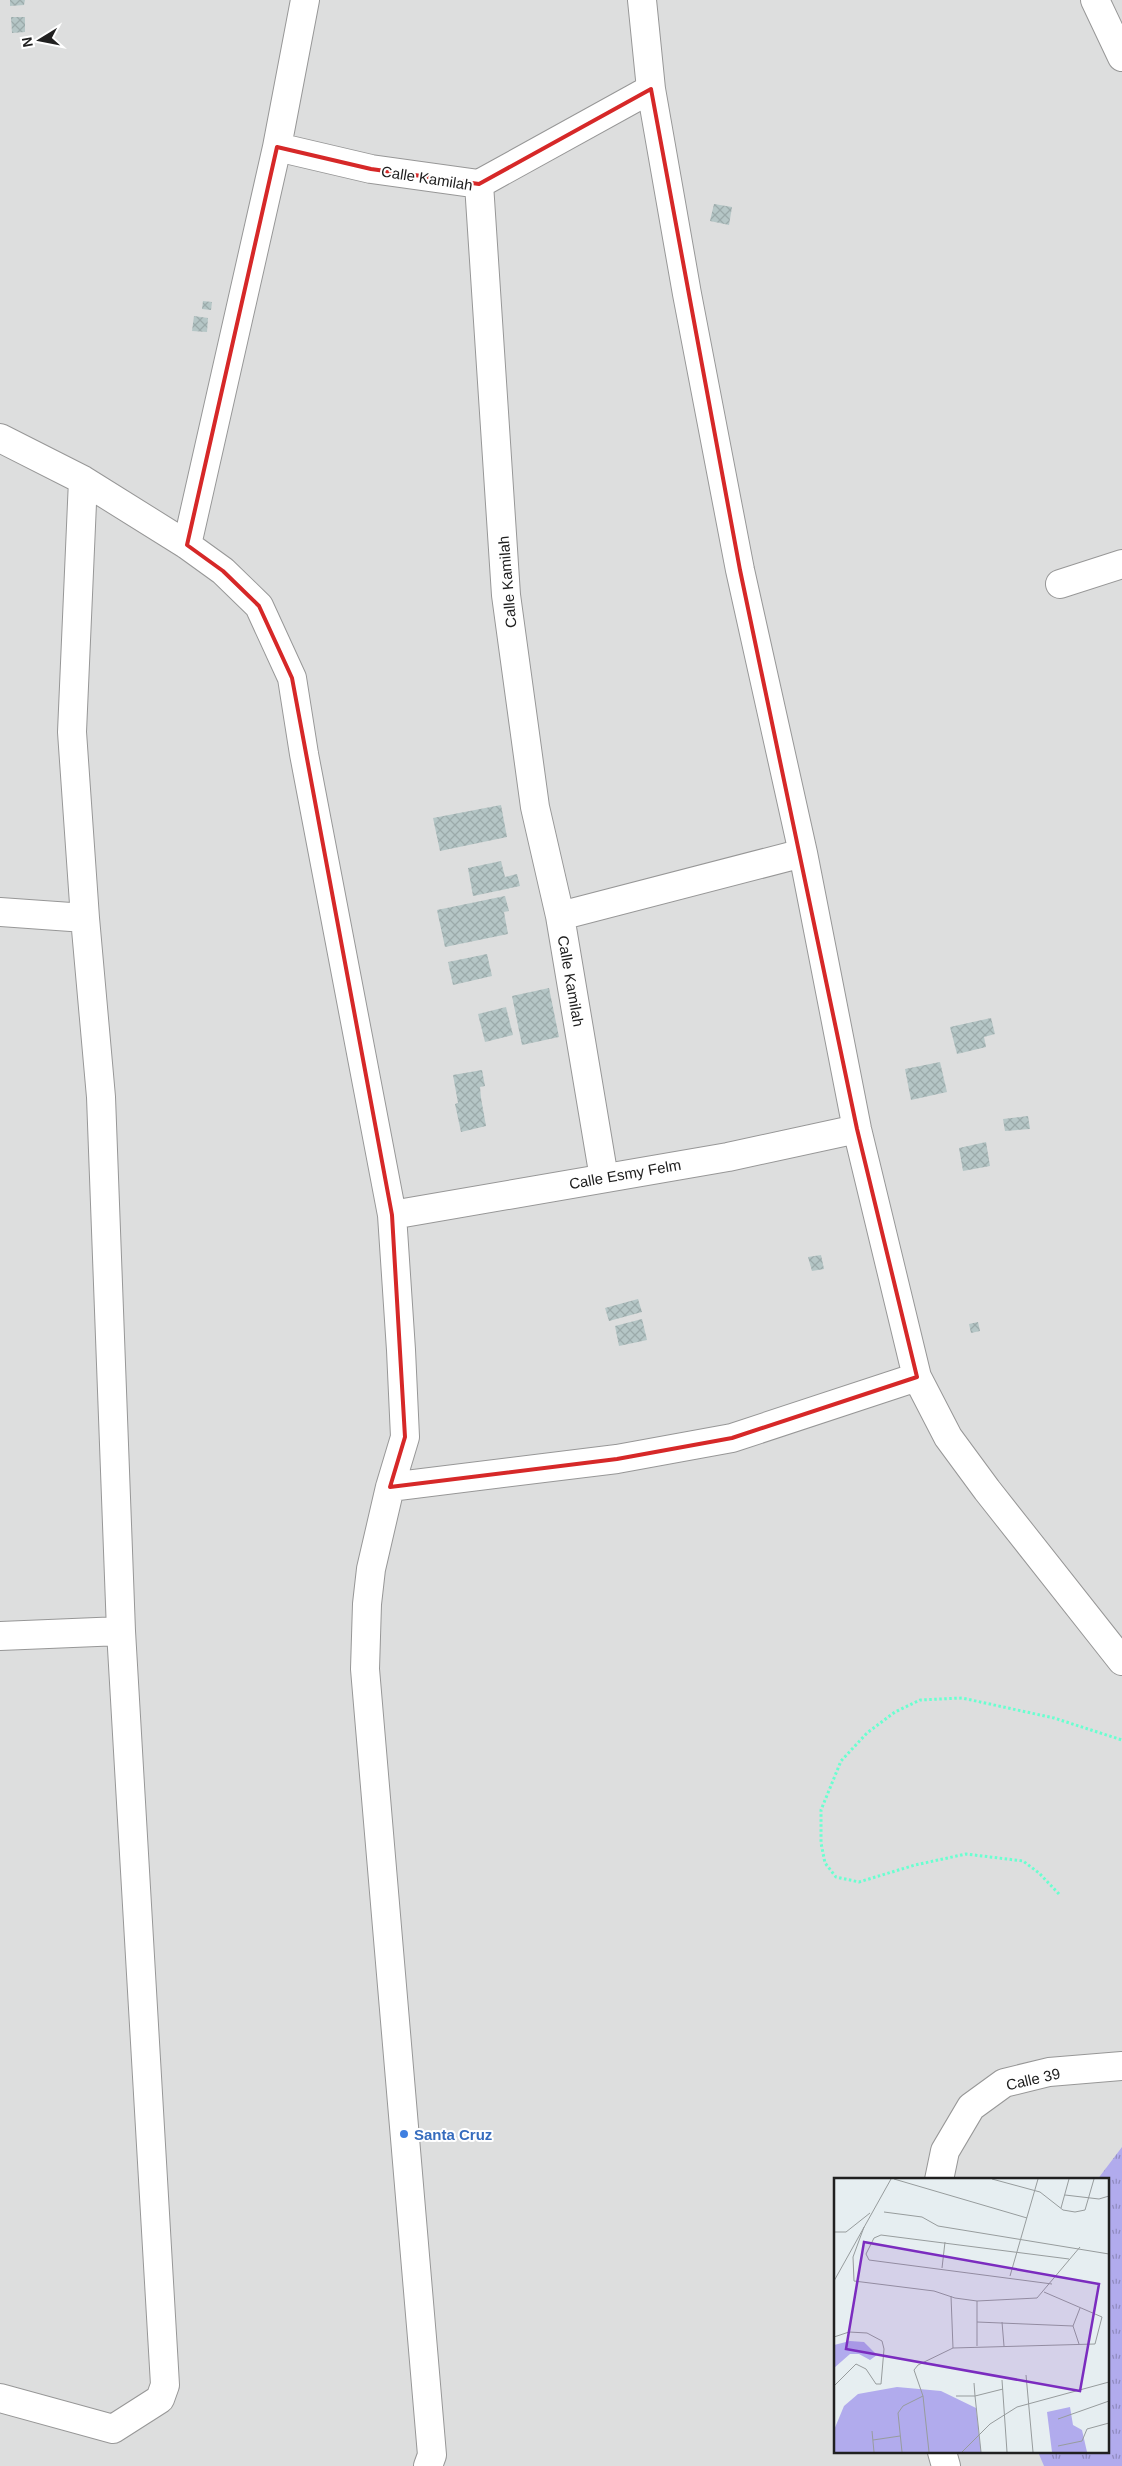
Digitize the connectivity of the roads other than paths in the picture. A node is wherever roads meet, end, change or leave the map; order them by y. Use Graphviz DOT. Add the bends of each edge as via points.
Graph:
graph roads {
  1 [pos="305,0"];
  2 [pos="642,0"];
  3 [pos="1096,0"];
  4 [pos="1122,57"];
  5 [pos="651,90"];
  6 [pos="277,147"];
  7 [pos="479,184"];
  8 [pos="0,438"];
  9 [pos="83,480"];
  10 [pos="187,545"];
  11 [pos="1122,564"];
  12 [pos="1060,584"];
  13 [pos="802,853"];
  14 [pos="0,912"];
  15 [pos="560,916"];
  16 [pos="85,918"];
  17 [pos="857,1129"];
  18 [pos="604,1178"];
  19 [pos="392,1216"];
  20 [pos="917,1378"];
  21 [pos="390,1487"];
  22 [pos="121,1631"];
  23 [pos="0,1636"];
  24 [pos="1122,1661"];
  25 [pos="1122,2066"];
  26 [pos="939,2178"];
  27 [pos="0,2398"];
  28 [pos="428,2466"];
  1 -- 6 [label="street"];
  2 -- 5 [label="street"];
  3 -- 4 [label="street"];
  5 -- 7 [label="street"];
  5 -- 13 [label="street" via="740,570"];
  6 -- 7 [label="street, Calle Kamilah" via="371,169"];
  6 -- 10 [label="street"];
  7 -- 15 [label="street, Calle Kamilah" via="506,595 535,807"];
  8 -- 9 [label="street"];
  9 -- 10 [label="street"];
  9 -- 16 [label="street" via="72,732"];
  10 -- 19 [label="street" via="223,571 259,606 292,678"];
  11 -- 12 [label="street"];
  13 -- 15 [label="street"];
  13 -- 17 [label="street"];
  14 -- 16 [label="street"];
  15 -- 18 [label="street, Calle Kamilah"];
  16 -- 22 [label="street" via="101,1097"];
  17 -- 18 [label="street, Calle Esmy Felm" via="728,1157"];
  17 -- 20 [label="street"];
  18 -- 19 [label="street, Calle Esmy Felm"];
  19 -- 21 [label="street" via="405,1437"];
  20 -- 21 [label="street" via="732,1438 617,1459"];
  20 -- 24 [label="street" via="948,1437 981,1483"];
  21 -- 28 [label="street" via="371,1569 365,1668 432,2455"];
  22 -- 23 [label="street"];
  22 -- 27 [label="street" via="165,2385 160,2399 113,2429"];
  25 -- 26 [label="street, Calle 39" via="1049,2072 1004,2083 971,2107 945,2151"];
}
